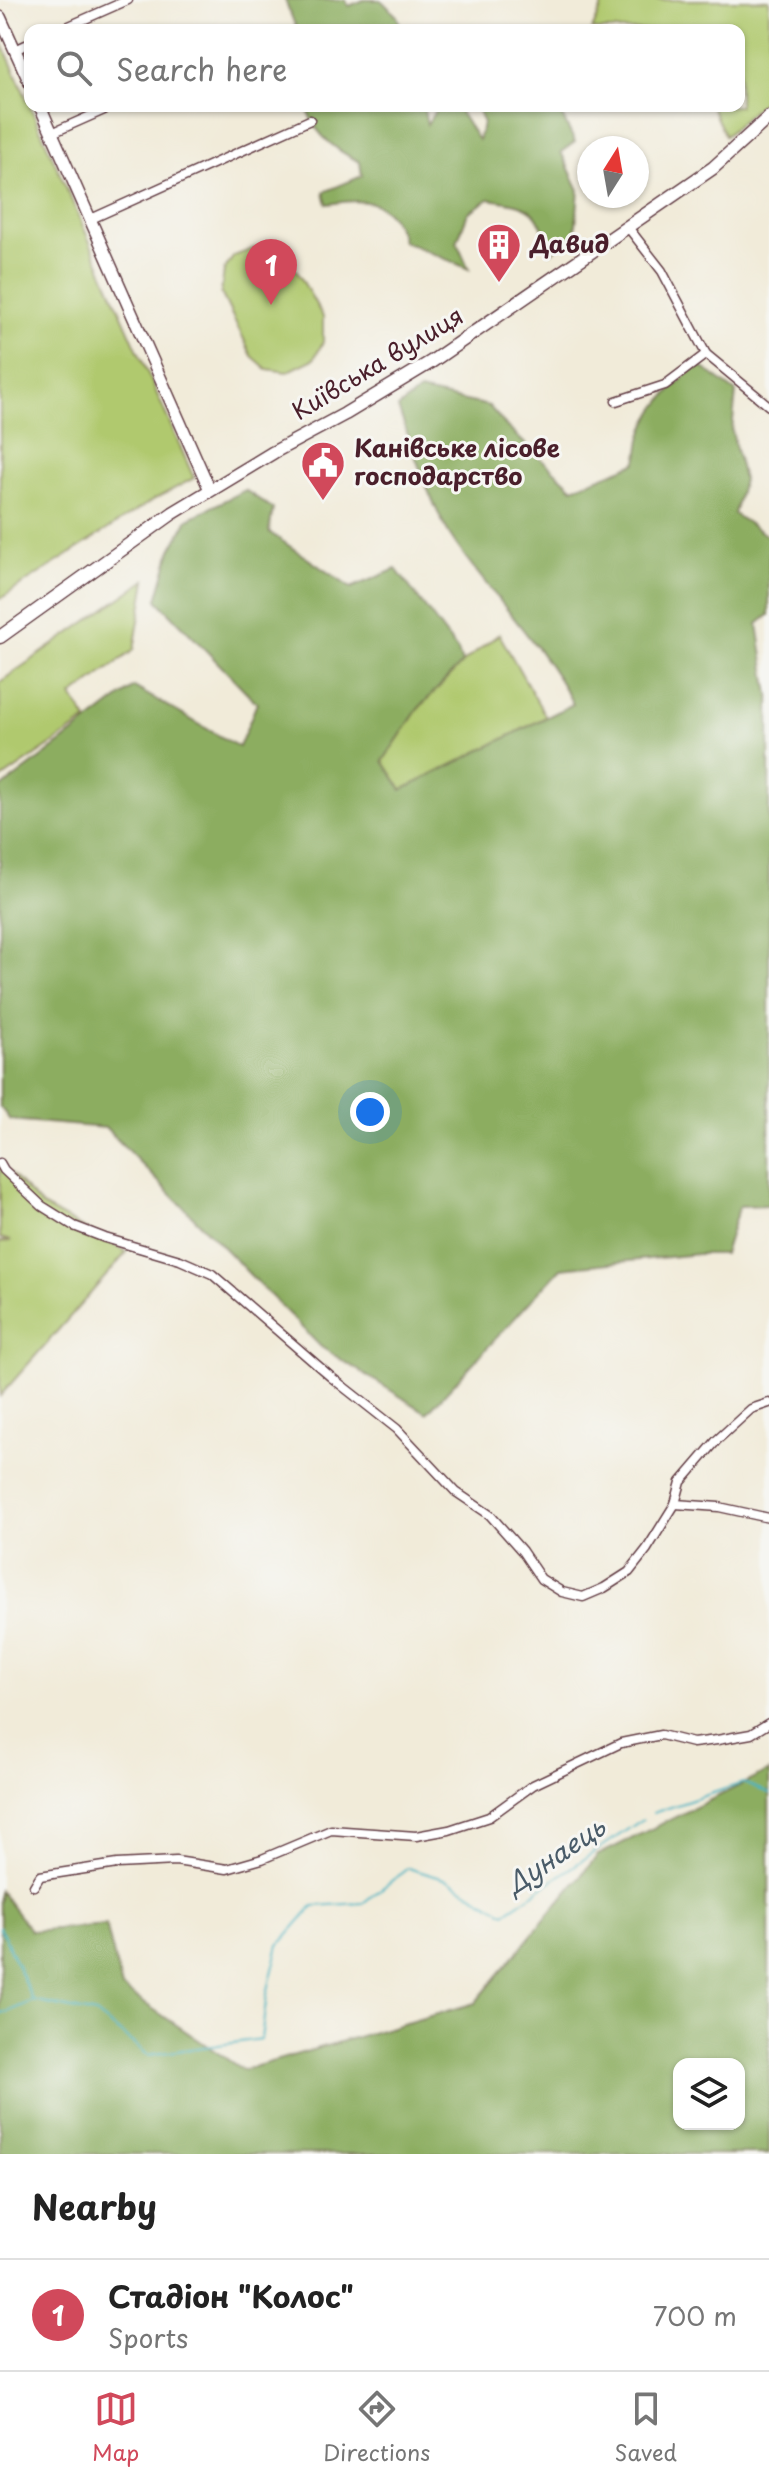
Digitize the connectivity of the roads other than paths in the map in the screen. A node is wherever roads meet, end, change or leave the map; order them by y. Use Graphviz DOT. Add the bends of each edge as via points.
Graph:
graph roads {
  1 [pos="128,0"];
  2 [pos="0,17"];
  3 [pos="74,24"];
  4 [pos="24,46"];
  5 [pos="15,50"];
  6 [pos="24,70"];
  7 [pos="43,112"];
  8 [pos="99,112"];
  9 [pos="769,117"];
  10 [pos="310,120"];
  11 [pos="52,133"];
  12 [pos="91,219"];
  13 [pos="627,226"];
  14 [pos="706,354"];
  15 [pos="616,401"];
  16 [pos="769,406"];
  17 [pos="210,490"];
  18 [pos="0,637"];
  19 [pos="0,1163"];
  20 [pos="769,1403"];
  21 [pos="675,1504"];
  22 [pos="769,1518"];
  23 [pos="769,1723"];
  24 [pos="34,1886"];
  1 -- 3 [label="street"];
  2 -- 5 [label="street"];
  4 -- 5 [label="street"];
  5 -- 6 [label="street"];
  7 -- 11 [label="street"];
  8 -- 11 [label="street"];
  9 -- 13 [label="main road, Київська вулиця" via="713,168"];
  10 -- 12 [label="street"];
  11 -- 12 [label="street"];
  12 -- 17 [label="street"];
  13 -- 14 [label="street" via="662,271"];
  13 -- 17 [label="main road, Київська вулиця" via="431,362"];
  14 -- 15 [label="street" via="665,385"];
  14 -- 16 [label="street"];
  17 -- 18 [label="main road, Київська вулиця"];
  19 -- 21 [label="street" via="42,1206 74,1226 212,1274 397,1429 456,1492 490,1515 541,1579 562,1592 583,1597 629,1572"];
  20 -- 21 [label="street" via="751,1409 717,1440 681,1482"];
  21 -- 22 [label="street"];
  23 -- 24 [label="street" via="751,1734 717,1740 693,1743 661,1735 621,1743 533,1785 489,1817 449,1830 416,1836 331,1830 227,1869 176,1861 117,1864 40,1876"];
}
